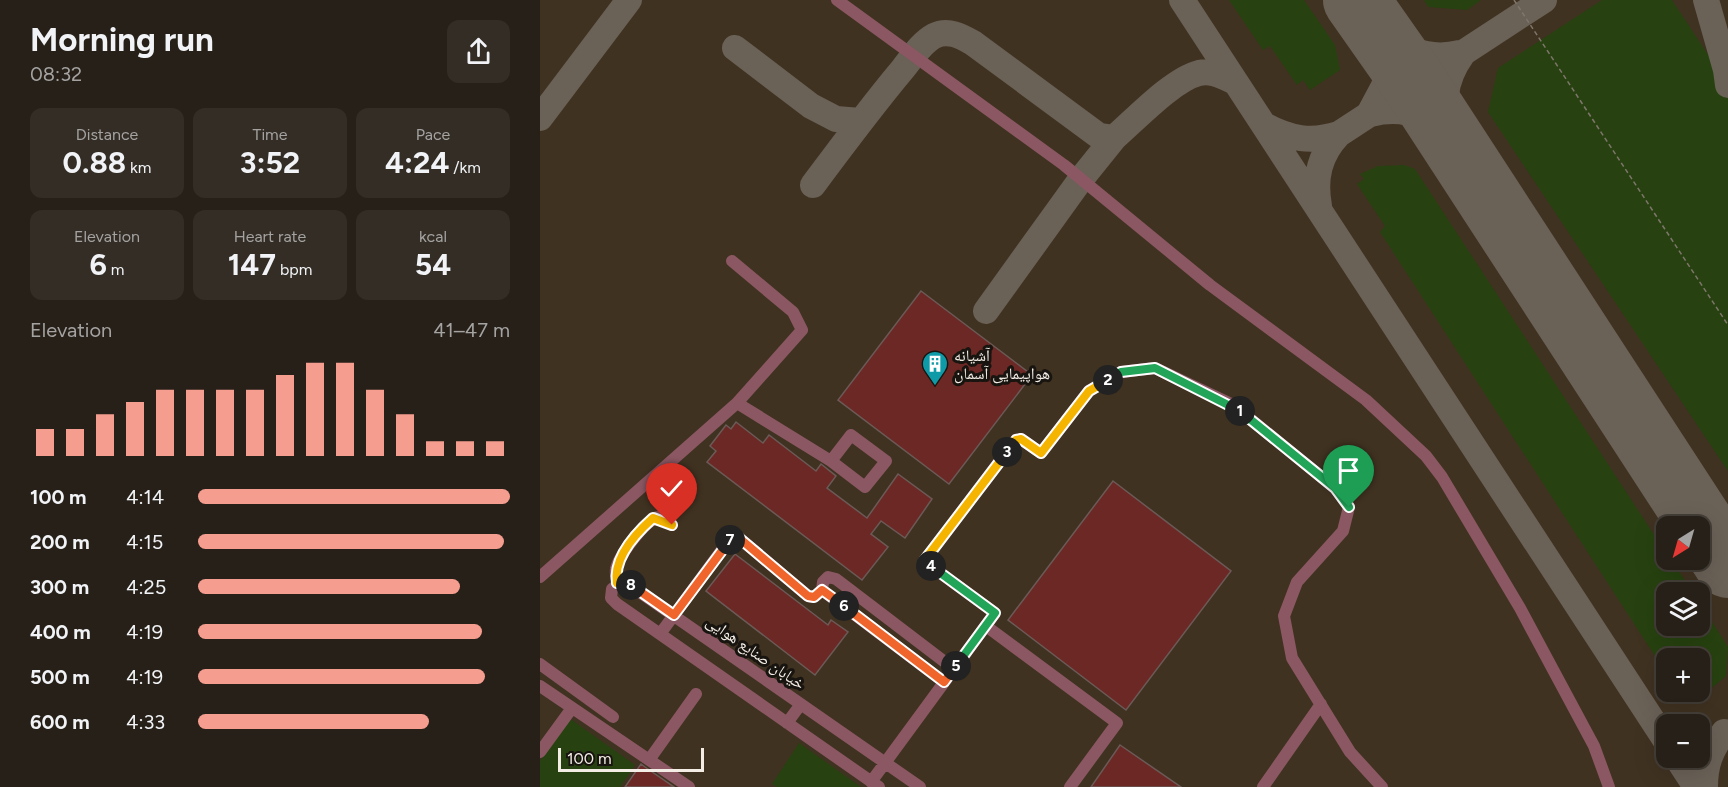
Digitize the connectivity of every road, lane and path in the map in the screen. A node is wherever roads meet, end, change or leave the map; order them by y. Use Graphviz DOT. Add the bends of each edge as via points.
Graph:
graph roads {
  1 [pos="837,0"];
  2 [pos="1514,0"];
  3 [pos="732,261"];
  4 [pos="1728,325"];
  5 [pos="737,403"];
  6 [pos="831,461"];
  7 [pos="672,525"];
  8 [pos="540,577"];
  9 [pos="617,583"];
  10 [pos="822,590"];
  11 [pos="674,615"];
  12 [pos="889,619"];
  13 [pos="986,626"];
  14 [pos="878,632"];
  15 [pos="660,634"];
  16 [pos="540,664"];
  17 [pos="954,669"];
  18 [pos="944,682"];
  19 [pos="540,686"];
  20 [pos="696,694"];
  21 [pos="801,704"];
  22 [pos="1321,704"];
  23 [pos="572,708"];
  24 [pos="613,717"];
  25 [pos="787,723"];
  26 [pos="540,752"];
  27 [pos="650,760"];
  28 [pos="885,763"];
  29 [pos="875,784"];
  30 [pos="689,787"];
  31 [pos="920,787"];
  32 [pos="1070,787"];
  33 [pos="1263,787"];
  34 [pos="1382,787"];
  35 [pos="1609,787"];
  1 -- 35 [label="street" via="1064,165 1210,285 1366,400 1426,456 1520,608 1594,746"];
  2 -- 4 [label="path"];
  3 -- 5 [label="street" via="793,312 802,330"];
  5 -- 6 [label="street"];
  5 -- 8 [label="street"];
  6 -- 6 [label="street" via="851,435 886,461 865,487"];
  7 -- 9 [label="street" via="658,517 648,523 618,562"];
  9 -- 11 [label="street, خیابان صنایع هوایی" via="622,581 631,586"];
  9 -- 15 [label="street" via="611,598"];
  10 -- 11 [label="street" via="814,597 808,596 738,537 733,537"];
  10 -- 12 [label="street" via="828,577 836,579"];
  10 -- 14 [label="street"];
  11 -- 15 [label="street"];
  11 -- 21 [label="street, خیابان صنایع هوایی"];
  12 -- 14 [label="street"];
  12 -- 17 [label="street"];
  13 -- 17 [label="street"];
  13 -- 22 [label="street" via="995,613 924,561 1016,440 1021,439 1041,453 1089,391 1121,372 1155,368 1233,405 1335,488 1349,507 1343,531 1297,582 1284,616 1292,658"];
  13 -- 32 [label="street" via="1117,723"];
  14 -- 18 [label="street"];
  15 -- 25 [label="street"];
  16 -- 24 [label="street"];
  17 -- 18 [label="street"];
  18 -- 28 [label="street"];
  19 -- 23 [label="street"];
  20 -- 27 [label="street"];
  21 -- 25 [label="street"];
  21 -- 28 [label="street, خیابان صنایع هوایی"];
  22 -- 33 [label="street"];
  22 -- 34 [label="street" via="1350,752"];
  23 -- 26 [label="street"];
  23 -- 27 [label="street"];
  25 -- 29 [label="street"];
  27 -- 30 [label="street"];
  28 -- 29 [label="street"];
  28 -- 31 [label="street, خیابان صنایع هوایی"];
}
